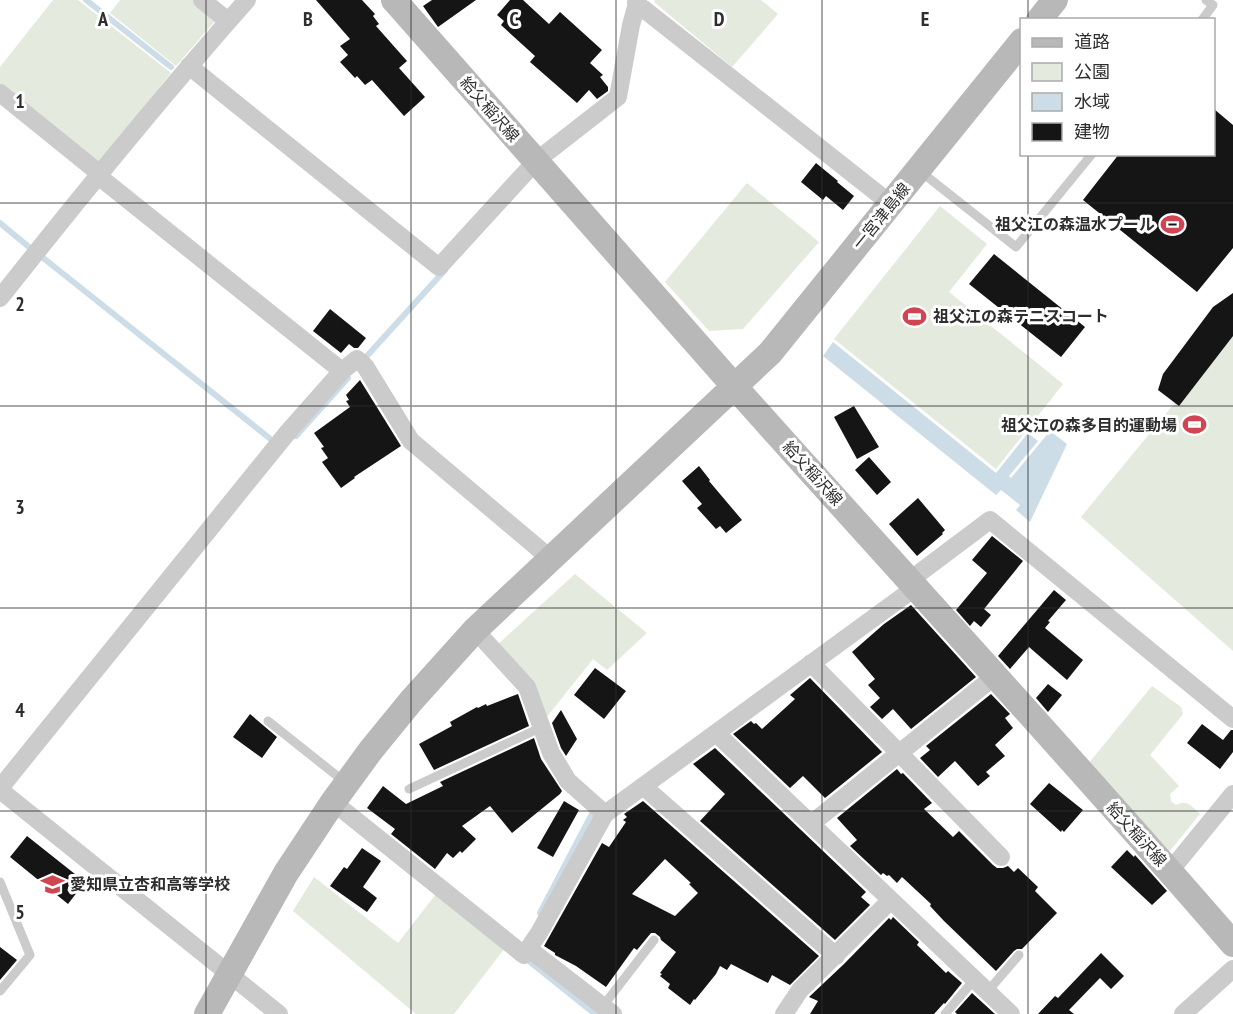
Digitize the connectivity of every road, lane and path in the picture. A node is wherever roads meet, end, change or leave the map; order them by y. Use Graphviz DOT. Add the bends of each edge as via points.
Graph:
graph roads {
  1 [pos="202,0"];
  2 [pos="247,0"];
  3 [pos="394,0"];
  4 [pos="1055,0"];
  5 [pos="1206,0"];
  6 [pos="637,2"];
  7 [pos="1041,18"];
  8 [pos="1203,18"];
  9 [pos="228,21"];
  10 [pos="1020,43"];
  11 [pos="189,66"];
  12 [pos="0,93"];
  13 [pos="1090,156"];
  14 [pos="536,161"];
  15 [pos="918,169"];
  16 [pos="98,174"];
  17 [pos="891,204"];
  18 [pos="0,298"];
  19 [pos="342,371"];
  20 [pos="734,386"];
  21 [pos="550,559"];
  22 [pos="913,583"];
  23 [pos="475,630"];
  24 [pos="812,663"];
  25 [pos="995,676"];
  26 [pos="1233,719"];
  27 [pos="268,721"];
  28 [pos="542,726"];
  29 [pos="716,733"];
  30 [pos="899,753"];
  31 [pos="643,786"];
  32 [pos="0,789"];
  33 [pos="409,789"];
  34 [pos="340,793"];
  35 [pos="1233,794"];
  36 [pos="605,814"];
  37 [pos="812,824"];
  38 [pos="1001,857"];
  39 [pos="1170,871"];
  40 [pos="0,882"];
  41 [pos="891,900"];
  42 [pos="654,940"];
  43 [pos="1233,944"];
  44 [pos="529,949"];
  45 [pos="1019,955"];
  46 [pos="836,956"];
  47 [pos="1233,969"];
  48 [pos="228,974"];
  49 [pos="980,986"];
  50 [pos="0,991"];
  51 [pos="608,1010"];
  52 [pos="207,1014"];
  53 [pos="279,1014"];
  54 [pos="784,1014"];
  55 [pos="945,1014"];
  56 [pos="1011,1014"];
  57 [pos="1183,1014"];
  1 -- 9 [label="street"];
  2 -- 9 [label="street"];
  3 -- 14 [label="main road, 給父稲沢線"];
  4 -- 7 [label="main road"];
  5 -- 8 [label="lane" via="1213,5"];
  6 -- 14 [label="street" via="618,97"];
  6 -- 17 [label="street"];
  9 -- 11 [label="street"];
  10 -- 15 [label="main road, 一宮津島線"];
  11 -- 14 [label="street" via="439,267"];
  11 -- 16 [label="street"];
  12 -- 16 [label="street"];
  13 -- 15 [label="lane" via="1016,247"];
  14 -- 20 [label="main road, 給父稲沢線"];
  15 -- 17 [label="main road, 一宮津島線"];
  16 -- 18 [label="street"];
  16 -- 19 [label="street"];
  17 -- 20 [label="main road, 一宮津島線" via="770,354"];
  19 -- 21 [label="street" via="357,359 365,366 411,441"];
  19 -- 32 [label="street" via="288,432"];
  20 -- 21 [label="main road, 一宮津島線"];
  20 -- 22 [label="main road, 給父稲沢線"];
  21 -- 23 [label="main road, 一宮津島線"];
  22 -- 24 [label="street"];
  22 -- 25 [label="main road, 給父稲沢線"];
  22 -- 26 [label="street" via="990,520"];
  23 -- 28 [label="street" via="527,687"];
  23 -- 34 [label="main road, 一宮津島線" via="411,701"];
  24 -- 29 [label="street"];
  24 -- 30 [label="street"];
  25 -- 30 [label="street"];
  25 -- 39 [label="main road, 給父稲沢線"];
  27 -- 34 [label="lane"];
  28 -- 33 [label="lane"];
  28 -- 36 [label="street" via="551,753 568,781"];
  29 -- 31 [label="street"];
  29 -- 37 [label="street"];
  30 -- 37 [label="street"];
  30 -- 38 [label="street"];
  31 -- 36 [label="street"];
  31 -- 46 [label="street"];
  32 -- 48 [label="street"];
  34 -- 44 [label="street" via="524,955"];
  34 -- 48 [label="main road, 一宮津島線" via="286,873"];
  35 -- 39 [label="street"];
  36 -- 44 [label="street"];
  37 -- 41 [label="street"];
  39 -- 43 [label="main road, 給父稲沢線"];
  40 -- 50 [label="lane" via="30,955"];
  41 -- 46 [label="street"];
  41 -- 49 [label="street"];
  42 -- 51 [label="lane"];
  44 -- 51 [label="street"];
  45 -- 49 [label="lane"];
  46 -- 54 [label="street" via="800,990"];
  47 -- 57 [label="street"];
  48 -- 52 [label="main road, 一宮津島線"];
  48 -- 53 [label="street"];
  49 -- 55 [label="lane"];
  49 -- 56 [label="street"];
}
